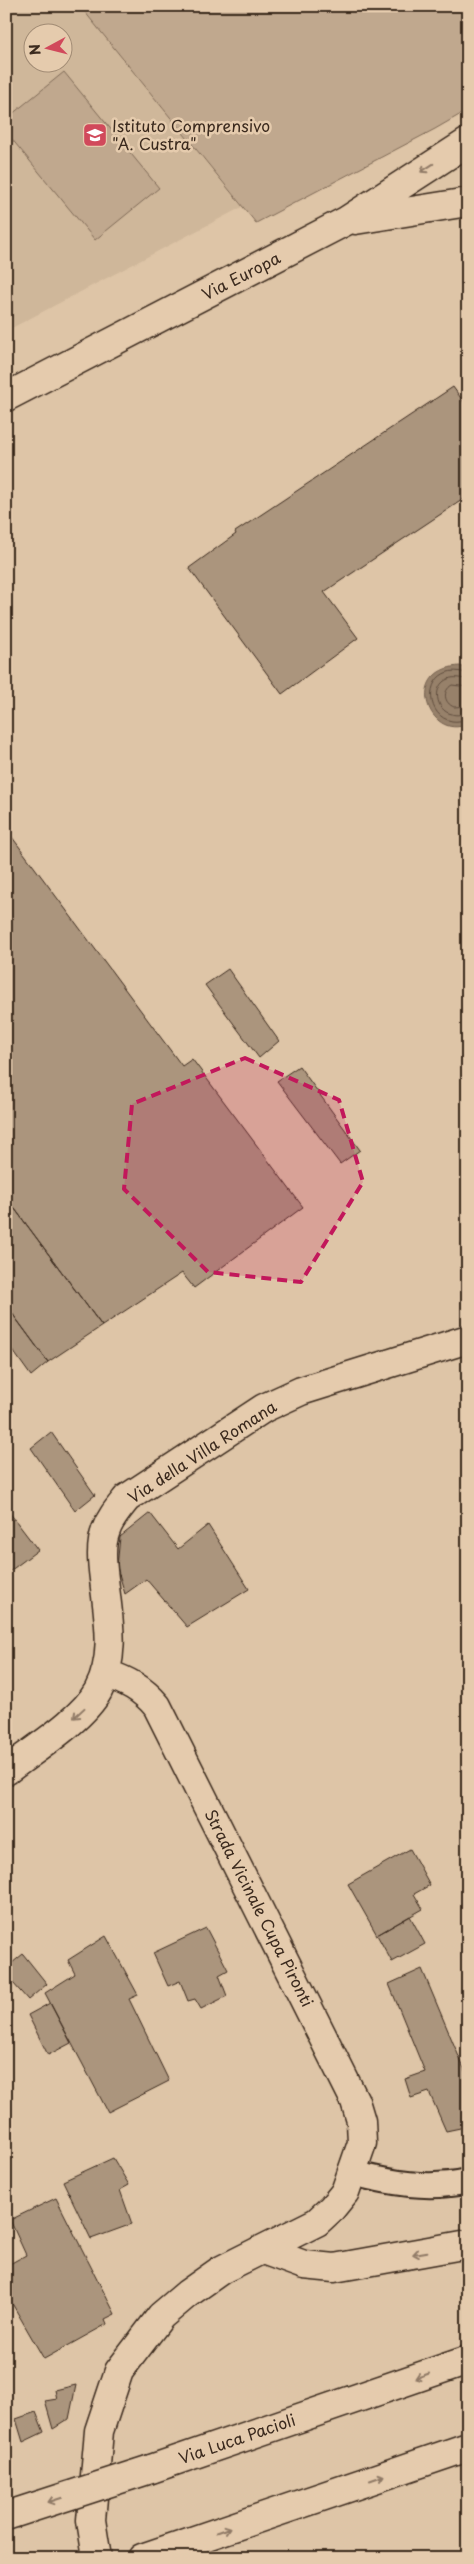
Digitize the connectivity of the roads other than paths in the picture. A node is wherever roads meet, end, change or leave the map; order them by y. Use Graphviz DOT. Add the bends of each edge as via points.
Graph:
graph roads {
  1 [pos="468,142"];
  2 [pos="468,202"];
  3 [pos="346,221"];
  4 [pos="6,397"];
  5 [pos="468,1339"];
  6 [pos="105,1673"];
  7 [pos="6,1771"];
  8 [pos="352,2173"];
  9 [pos="468,2181"];
  10 [pos="468,2244"];
  11 [pos="263,2250"];
  12 [pos="468,2360"];
  13 [pos="468,2447"];
  14 [pos="6,2516"];
  15 [pos="97,2558"];
  16 [pos="142,2558"];
  1 -- 3 [label="street, Via Europa, one-way"];
  2 -- 3 [label="street"];
  3 -- 4 [label="street, Via Europa"];
  5 -- 6 [label="street, Via della Villa Romana" via="301,1391 279,1401 127,1498 113,1515 102,1544 111,1634"];
  6 -- 7 [label="street, Via della Villa Romana, one-way" via="98,1691 82,1712"];
  6 -- 8 [label="street, Strada Vicinale Cupa Pironti" via="131,1682 157,1706 355,2100 361,2121 362,2143"];
  8 -- 9 [label="lane" via="404,2184 438,2185"];
  8 -- 11 [label="street, Strada Vicinale Cupa Pironti" via="345,2192 317,2222"];
  10 -- 11 [label="street, one-way" via="334,2268 304,2265"];
  11 -- 15 [label="street, Strada Vicinale Cupa Pironti" via="221,2270 187,2294 161,2316 119,2371 99,2431 91,2520"];
  12 -- 14 [label="street, Via Luca Pacioli, one-way, bridge"];
  16 -- 13 [label="street, one-way"];
}
